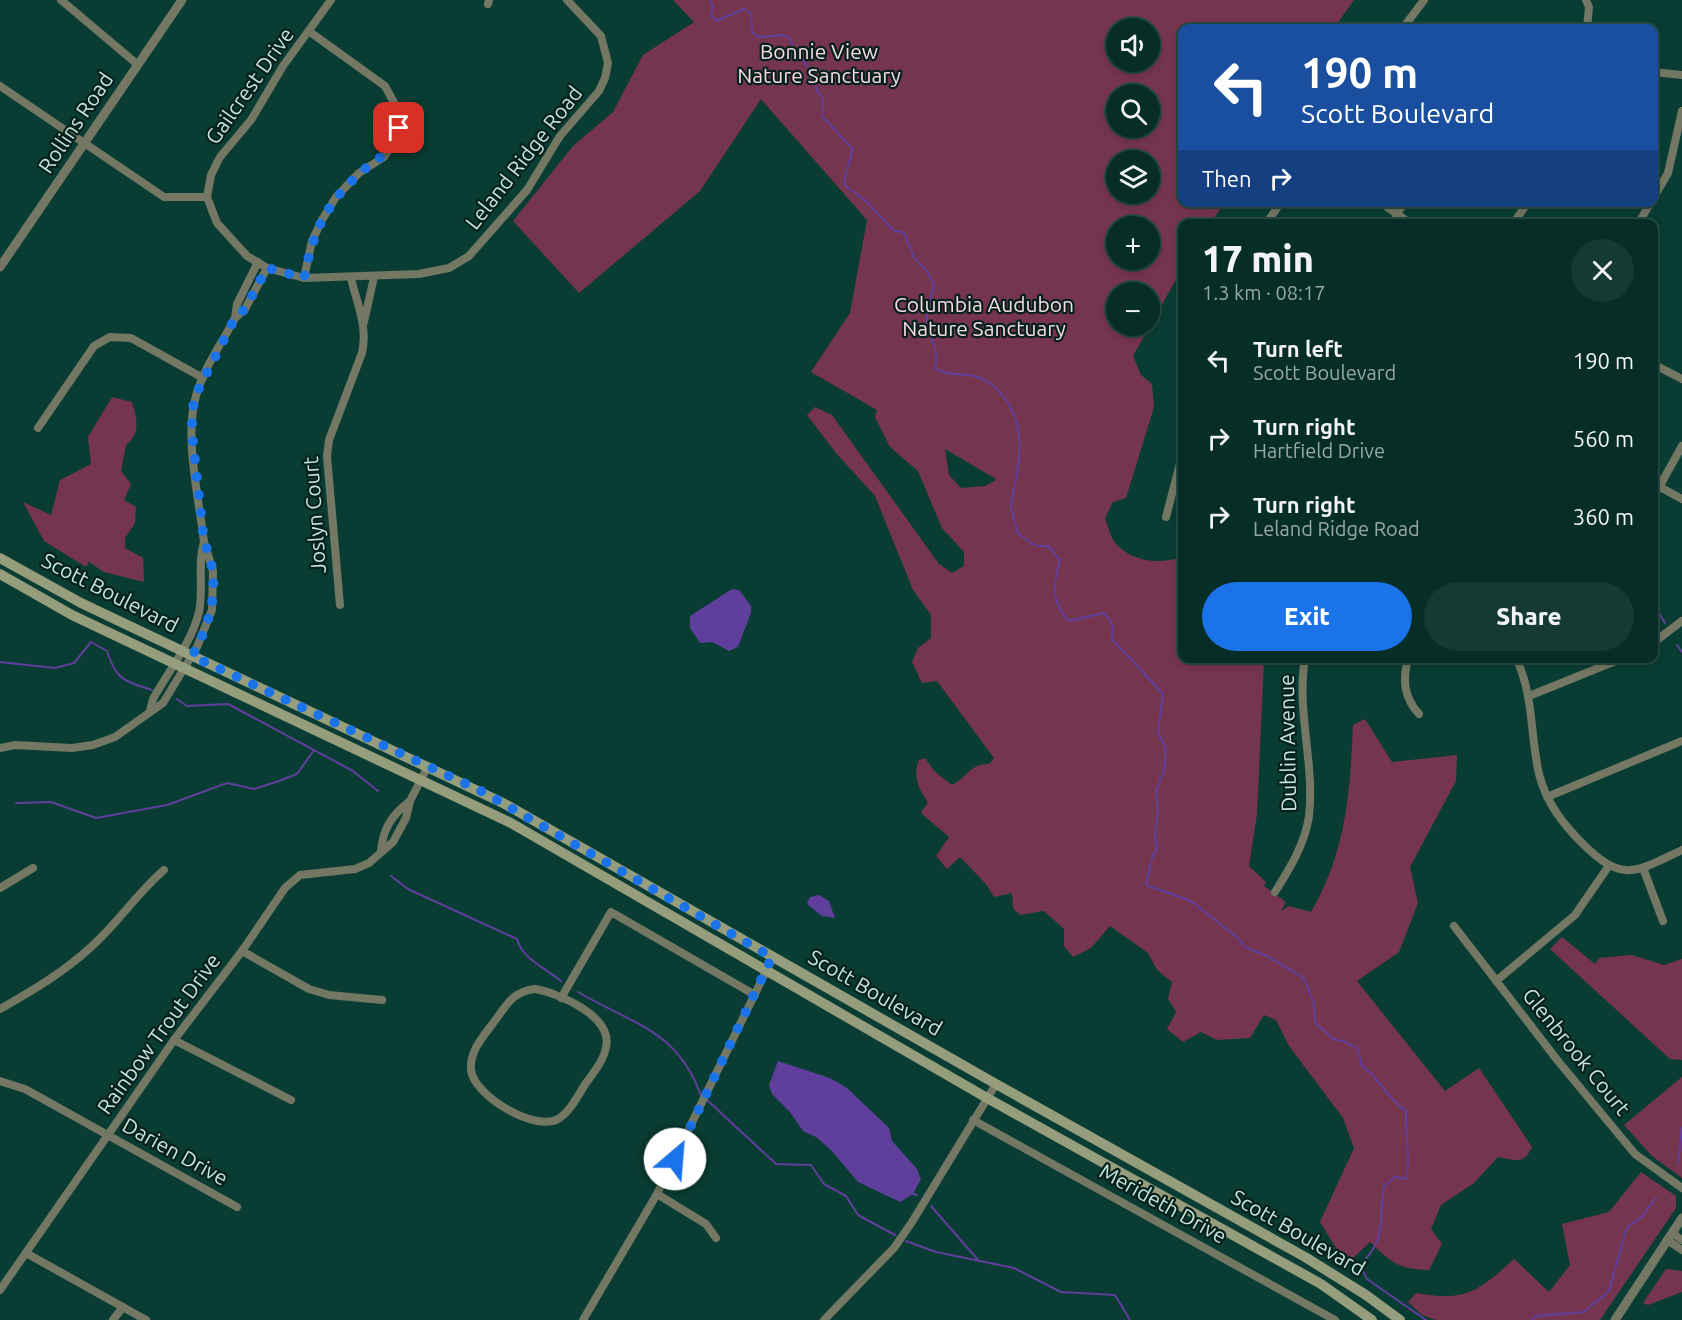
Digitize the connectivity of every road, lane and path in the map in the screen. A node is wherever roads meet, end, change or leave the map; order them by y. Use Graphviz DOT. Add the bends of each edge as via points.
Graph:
graph roads {
  1 [pos="61,0"];
  2 [pos="182,0"];
  3 [pos="331,0"];
  4 [pos="567,0"];
  5 [pos="1424,0"];
  6 [pos="1586,0"];
  7 [pos="1406,24"];
  8 [pos="1587,24"];
  9 [pos="310,33"];
  10 [pos="137,64"];
  11 [pos="1658,73"];
  12 [pos="1682,75"];
  13 [pos="0,86"];
  14 [pos="1682,111"];
  15 [pos="84,145"];
  16 [pos="1658,190"];
  17 [pos="207,196"];
  18 [pos="1386,207"];
  19 [pos="1402,207"];
  20 [pos="1396,215"];
  21 [pos="1403,219"];
  22 [pos="258,262"];
  23 [pos="0,267"];
  24 [pos="267,268"];
  25 [pos="374,277"];
  26 [pos="304,278"];
  27 [pos="351,278"];
  28 [pos="235,318"];
  29 [pos="364,322"];
  30 [pos="1658,366"];
  31 [pos="203,378"];
  32 [pos="1682,379"];
  33 [pos="38,428"];
  34 [pos="1682,446"];
  35 [pos="1178,471"];
  36 [pos="1660,488"];
  37 [pos="1658,491"];
  38 [pos="1682,499"];
  39 [pos="1166,517"];
  40 [pos="204,542"];
  41 [pos="0,558"];
  42 [pos="0,574"];
  43 [pos="340,605"];
  44 [pos="1682,621"];
  45 [pos="1658,639"];
  46 [pos="181,651"];
  47 [pos="192,656"];
  48 [pos="1305,663"];
  49 [pos="1408,663"];
  50 [pos="1518,663"];
  51 [pos="1611,663"];
  52 [pos="178,666"];
  53 [pos="1529,696"];
  54 [pos="1419,714"];
  55 [pos="1682,741"];
  56 [pos="0,748"];
  57 [pos="428,766"];
  58 [pos="422,780"];
  59 [pos="1547,797"];
  60 [pos="410,801"];
  61 [pos="1682,850"];
  62 [pos="381,851"];
  63 [pos="1608,867"];
  64 [pos="33,868"];
  65 [pos="1643,868"];
  66 [pos="164,870"];
  67 [pos="0,888"];
  68 [pos="1275,892"];
  69 [pos="1663,921"];
  70 [pos="1454,926"];
  71 [pos="242,951"];
  72 [pos="772,957"];
  73 [pos="766,971"];
  74 [pos="1496,981"];
  75 [pos="754,994"];
  76 [pos="561,998"];
  77 [pos="382,1000"];
  78 [pos="0,1009"];
  79 [pos="174,1040"];
  80 [pos="0,1082"];
  81 [pos="996,1084"];
  82 [pos="987,1098"];
  83 [pos="291,1100"];
  84 [pos="973,1120"];
  85 [pos="107,1135"];
  86 [pos="1682,1188"];
  87 [pos="657,1194"];
  88 [pos="237,1207"];
  89 [pos="1682,1218"];
  90 [pos="1670,1237"];
  91 [pos="716,1238"];
  92 [pos="1682,1240"];
  93 [pos="1682,1250"];
  94 [pos="26,1254"];
  95 [pos="0,1290"];
  96 [pos="123,1307"];
  97 [pos="113,1320"];
  98 [pos="146,1320"];
  99 [pos="583,1320"];
  100 [pos="824,1320"];
  101 [pos="1335,1320"];
  102 [pos="1372,1320"];
  103 [pos="1400,1320"];
  104 [pos="1615,1320"];
  1 -- 10 [label="street"];
  2 -- 10 [label="street, Rollins Road"];
  3 -- 9 [label="street, Gailcrest Drive"];
  4 -- 25 [label="street, Leland Ridge Road" via="601,36 608,63 598,91 560,136 527,189 469,256 449,268"];
  5 -- 7 [label="street"];
  6 -- 8 [label="street"];
  9 -- 17 [label="street, Gailcrest Drive" via="283,66 251,120 220,157"];
  9 -- 26 [label="street" via="385,86 399,112 395,142 384,157 336,197 322,220 312,241"];
  10 -- 15 [label="street, Rollins Road"];
  11 -- 12 [label="street"];
  13 -- 15 [label="street"];
  14 -- 16 [label="street" via="1668,173"];
  15 -- 17 [label="street" via="164,197"];
  15 -- 23 [label="street, Rollins Road"];
  17 -- 22 [label="street, Leland Ridge Road" via="217,224"];
  18 -- 20 [label="street"];
  19 -- 20 [label="street"];
  20 -- 21 [label="street"];
  22 -- 24 [label="street, Leland Ridge Road"];
  22 -- 28 [label="street" via="237,304"];
  24 -- 26 [label="street, Leland Ridge Road"];
  24 -- 28 [label="street" via="245,309"];
  25 -- 27 [label="street, Leland Ridge Road"];
  25 -- 29 [label="street, Joslyn Court"];
  26 -- 27 [label="street, Leland Ridge Road"];
  27 -- 29 [label="street, Joslyn Court"];
  28 -- 31 [label="street"];
  29 -- 43 [label="street, Joslyn Court" via="362,353 329,440 327,456"];
  30 -- 32 [label="street"];
  31 -- 33 [label="street" via="131,338 110,337 94,346"];
  31 -- 40 [label="street" via="192,411 192,433"];
  34 -- 36 [label="street"];
  35 -- 39 [label="street"];
  36 -- 37 [label="street"];
  36 -- 38 [label="street"];
  40 -- 46 [label="street" via="199,615"];
  40 -- 47 [label="street" via="213,571 212,610"];
  41 -- 46 [label="main road, Scott Boulevard" via="81,603"];
  42 -- 52 [label="main road, Scott Boulevard" via="72,615"];
  44 -- 45 [label="street"];
  46 -- 47 [label="main road, Scott Boulevard"];
  46 -- 52 [label="street"];
  47 -- 52 [label="street"];
  47 -- 57 [label="main road, Scott Boulevard"];
  48 -- 68 [label="street, Dublin Avenue" via="1301,706 1309,769 1309,816 1301,846"];
  49 -- 54 [label="street" via="1408,702"];
  50 -- 53 [label="street"];
  51 -- 53 [label="street"];
  52 -- 56 [label="street" via="153,699 150,711 115,737 72,748"];
  52 -- 58 [label="main road, Scott Boulevard"];
  53 -- 59 [label="street" via="1536,757"];
  55 -- 59 [label="street"];
  57 -- 58 [label="street, Rainbow Trout Drive"];
  57 -- 72 [label="main road, Scott Boulevard" via="503,802"];
  58 -- 60 [label="street, Rainbow Trout Drive"];
  58 -- 73 [label="main road, Scott Boulevard" via="511,823"];
  59 -- 63 [label="street" via="1569,830"];
  60 -- 62 [label="street, Rainbow Trout Drive" via="400,832"];
  60 -- 62 [label="street, Rainbow Trout Drive" via="394,813 383,834"];
  61 -- 65 [label="street"];
  62 -- 71 [label="street, Rainbow Trout Drive" via="369,863 355,869 300,875 285,888"];
  63 -- 65 [label="street" via="1626,871"];
  63 -- 74 [label="street" via="1575,915"];
  64 -- 67 [label="street"];
  65 -- 69 [label="street"];
  66 -- 78 [label="street" via="91,948"];
  70 -- 74 [label="street, Glenbrook Court"];
  71 -- 77 [label="street" via="309,989"];
  71 -- 79 [label="street, Rainbow Trout Drive"];
  72 -- 73 [label="street"];
  72 -- 81 [label="main road, Scott Boulevard"];
  73 -- 75 [label="street"];
  73 -- 82 [label="main road, Scott Boulevard"];
  74 -- 86 [label="street, Glenbrook Court" via="1635,1154"];
  75 -- 76 [label="street" via="611,912"];
  75 -- 87 [label="street"];
  76 -- 76 [label="street" via="534,989 513,996 472,1058 474,1082 484,1094 544,1124 559,1118 573,1104 598,1067 606,1047 604,1030 587,1011"];
  79 -- 83 [label="street"];
  79 -- 85 [label="street, Rainbow Trout Drive"];
  80 -- 85 [label="street, Darien Drive" via="25,1089"];
  81 -- 82 [label="street"];
  81 -- 103 [label="main road, Scott Boulevard" via="1305,1257"];
  82 -- 84 [label="street"];
  82 -- 102 [label="main road, Scott Boulevard" via="1321,1284"];
  84 -- 100 [label="street" via="894,1248"];
  84 -- 101 [label="street, Merideth Drive"];
  85 -- 88 [label="street, Darien Drive"];
  85 -- 94 [label="street, Rainbow Trout Drive"];
  87 -- 91 [label="street" via="706,1224"];
  87 -- 99 [label="street"];
  89 -- 90 [label="street"];
  90 -- 92 [label="street"];
  90 -- 93 [label="street"];
  90 -- 104 [label="street"];
  94 -- 95 [label="street, Rainbow Trout Drive"];
  94 -- 96 [label="street"];
  96 -- 97 [label="street"];
  96 -- 98 [label="street"];
}
